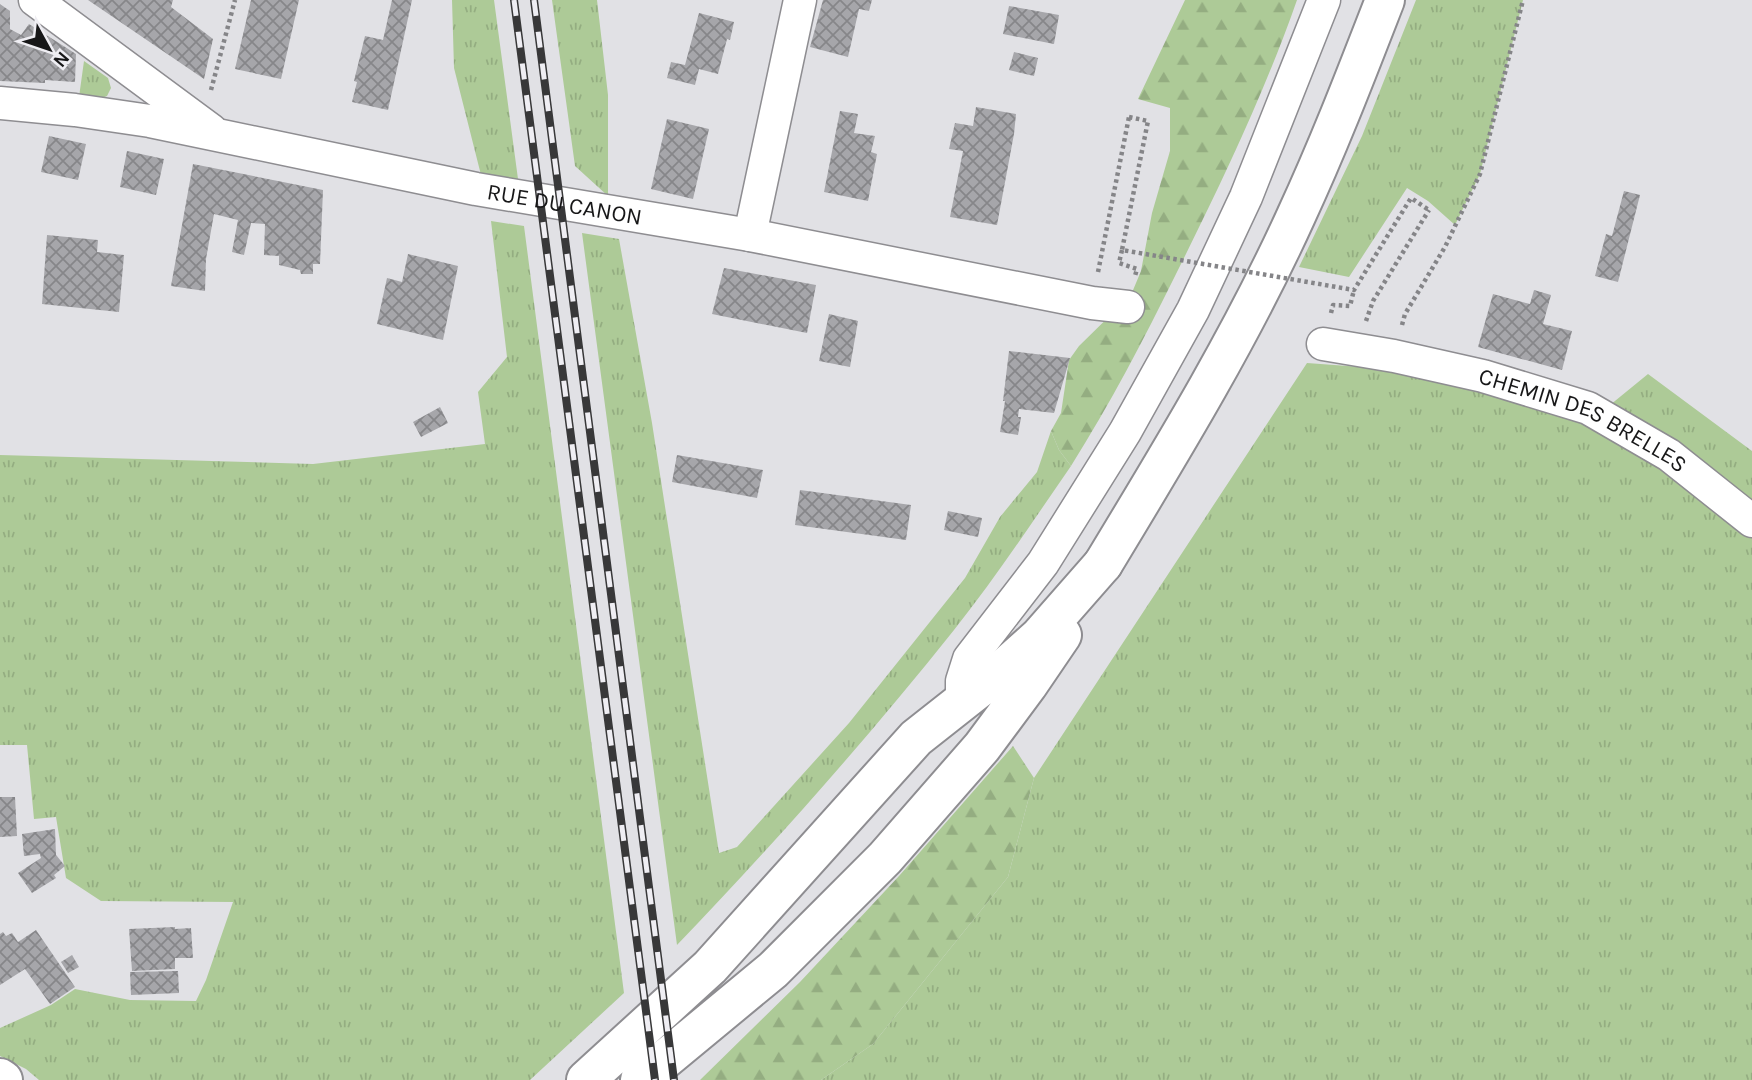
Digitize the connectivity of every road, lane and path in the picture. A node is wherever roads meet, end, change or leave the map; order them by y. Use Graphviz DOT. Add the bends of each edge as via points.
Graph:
graph roads {
  1 [pos="35,0"];
  2 [pos="235,0"];
  3 [pos="800,0"];
  4 [pos="1324,0"];
  5 [pos="1385,0"];
  6 [pos="1523,0"];
  7 [pos="0,103"];
  8 [pos="211,130"];
  9 [pos="750,235"];
  10 [pos="1354,289"];
  11 [pos="1092,303"];
  12 [pos="1128,307"];
  13 [pos="1327,329"];
  14 [pos="1356,350"];
  15 [pos="1394,356"];
  16 [pos="1752,521"];
  17 [pos="1103,564"];
  18 [pos="962,700"];
  19 [pos="586,1080"];
  20 [pos="640,1080"];
  1 -- 8 [label="street"];
  2 -- 8 [label="path"];
  3 -- 9 [label="street"];
  4 -- 18 [label="street" via="1247,197 1193,310 1125,432 1043,563 969,659"];
  5 -- 17 [label="main road" via="1301,204 1242,324"];
  6 -- 15 [label="path" via="1480,174 1445,247 1405,314"];
  7 -- 8 [label="street, RUE DU CANON"];
  8 -- 9 [label="street, RUE DU CANON" via="476,189"];
  9 -- 11 [label="street, RUE DU CANON"];
  10 -- 11 [label="path, bridge" via="1122,250 1148,121 1129,117"];
  10 -- 13 [label="path" via="1350,306 1333,305"];
  10 -- 14 [label="path, bridge" via="1410,198 1429,210 1373,301"];
  11 -- 12 [label="street, RUE DU CANON"];
  13 -- 14 [label="street, CHEMIN DES BRELLES"];
  14 -- 15 [label="street, CHEMIN DES BRELLES"];
  15 -- 16 [label="street, CHEMIN DES BRELLES" via="1483,376 1588,408 1669,455"];
  17 -- 18 [label="main road" via="1039,637"];
  17 -- 20 [label="main road" via="1028,685 982,747 885,858 773,970"];
  18 -- 19 [label="main road" via="916,738 710,968"];
}
